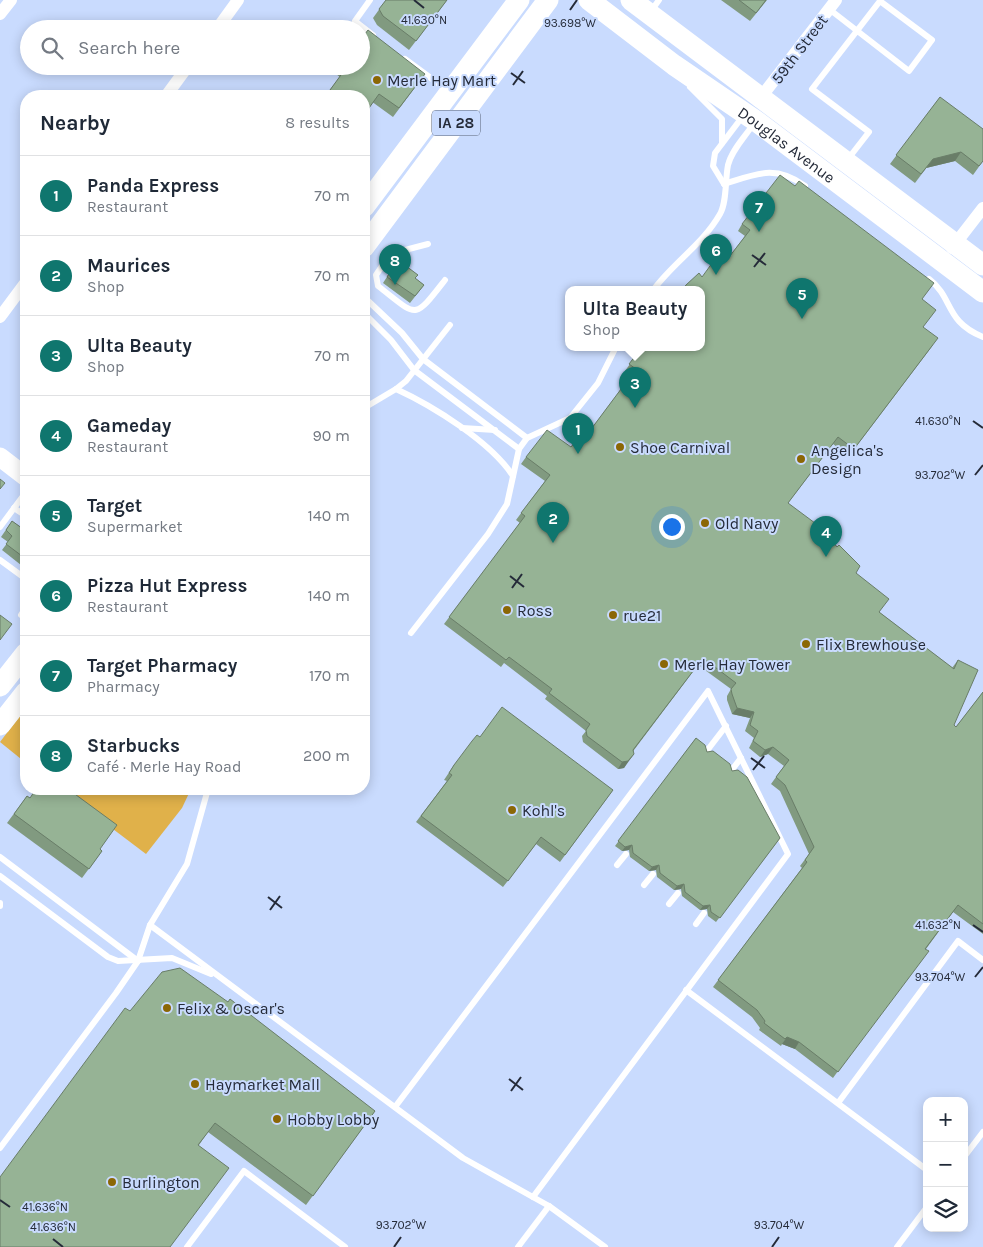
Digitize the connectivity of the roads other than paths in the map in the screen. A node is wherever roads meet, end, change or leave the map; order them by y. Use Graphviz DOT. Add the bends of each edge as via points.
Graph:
graph roads {
  1 [pos="11,0"];
  2 [pos="238,0"];
  3 [pos="370,0"];
  4 [pos="519,0"];
  5 [pos="548,0"];
  6 [pos="589,0"];
  7 [pos="631,0"];
  8 [pos="832,5"];
  9 [pos="654,7"];
  10 [pos="0,14"];
  11 [pos="223,20"];
  12 [pos="356,20"];
  13 [pos="856,32"];
  14 [pos="370,33"];
  15 [pos="634,36"];
  16 [pos="377,38"];
  17 [pos="400,54"];
  18 [pos="181,75"];
  19 [pos="170,90"];
  20 [pos="450,93"];
  21 [pos="761,99"];
  22 [pos="750,117"];
  23 [pos="722,144"];
  24 [pos="846,162"];
  25 [pos="724,184"];
  26 [pos="810,190"];
  27 [pos="370,199"];
  28 [pos="983,208"];
  29 [pos="370,239"];
  30 [pos="428,244"];
  31 [pos="949,252"];
  32 [pos="983,265"];
  33 [pos="926,277"];
  34 [pos="445,280"];
  35 [pos="656,286"];
  36 [pos="20,290"];
  37 [pos="983,292"];
  38 [pos="370,302"];
  39 [pos="0,317"];
  40 [pos="370,319"];
  41 [pos="450,325"];
  42 [pos="983,337"];
  43 [pos="614,351"];
  44 [pos="422,359"];
  45 [pos="414,370"];
  46 [pos="396,389"];
  47 [pos="370,404"];
  48 [pos="461,428"];
  49 [pos="495,430"];
  50 [pos="527,438"];
  51 [pos="519,449"];
  52 [pos="0,457"];
  53 [pos="20,472"];
  54 [pos="513,476"];
  55 [pos="20,500"];
  56 [pos="14,508"];
  57 [pos="20,512"];
  58 [pos="0,527"];
  59 [pos="0,560"];
  60 [pos="20,575"];
  61 [pos="411,633"];
  62 [pos="20,661"];
  63 [pos="0,686"];
  64 [pos="20,700"];
  65 [pos="0,726"];
  66 [pos="726,726"];
  67 [pos="706,752"];
  68 [pos="741,758"];
  69 [pos="731,772"];
  70 [pos="206,795"];
  71 [pos="626,854"];
  72 [pos="0,857"];
  73 [pos="617,865"];
  74 [pos="653,874"];
  75 [pos="0,876"];
  76 [pos="644,885"];
  77 [pos="678,893"];
  78 [pos="670,904"];
  79 [pos="704,913"];
  80 [pos="696,924"];
  81 [pos="150,925"];
  82 [pos="983,960"];
  83 [pos="138,961"];
  84 [pos="222,978"];
  85 [pos="686,990"];
  86 [pos="838,1103"];
  87 [pos="395,1107"];
  88 [pos="983,1132"];
  89 [pos="0,1148"];
  90 [pos="968,1152"];
  91 [pos="923,1167"];
  92 [pos="533,1197"];
  93 [pos="549,1206"];
  94 [pos="923,1212"];
  95 [pos="187,1247"];
  96 [pos="345,1247"];
  97 [pos="518,1247"];
  98 [pos="605,1247"];
  99 [pos="897,1247"];
  1 -- 10 [label="street"];
  2 -- 11 [label="street"];
  3 -- 12 [label="lane"];
  4 -- 20 [label="main road, IA 28"];
  5 -- 29 [label="main road, IA 28"];
  6 -- 15 [label="main road, Douglas Avenue"];
  7 -- 9 [label="main road, Douglas Avenue"];
  8 -- 13 [label="lane"];
  8 -- 21 [label="street, 59th Street"];
  9 -- 21 [label="main road, Douglas Avenue"];
  13 -- 13 [label="lane" via="880,1 932,40 909,72"];
  13 -- 24 [label="lane" via="812,89 869,132"];
  14 -- 16 [label="lane"];
  15 -- 22 [label="main road, Douglas Avenue"];
  15 -- 23 [label="lane" via="717,113 723,123"];
  17 -- 20 [label="lane"];
  18 -- 19 [label="street"];
  20 -- 27 [label="main road, IA 28"];
  21 -- 22 [label="street, 59th Street"];
  21 -- 24 [label="main road, Douglas Avenue"];
  22 -- 23 [label="lane"];
  22 -- 25 [label="lane" via="731,157"];
  22 -- 31 [label="main road, Douglas Avenue"];
  23 -- 25 [label="lane" via="715,153 713,166"];
  24 -- 31 [label="main road, Douglas Avenue"];
  25 -- 26 [label="lane" via="758,174 781,172"];
  25 -- 35 [label="lane" via="720,213 696,247 673,265"];
  28 -- 31 [label="street"];
  30 -- 34 [label="lane" via="390,254 378,270 378,286 414,311 424,308"];
  31 -- 32 [label="main road, Douglas Avenue"];
  31 -- 37 [label="main road, Douglas Avenue"];
  33 -- 42 [label="lane" via="933,282 958,322"];
  36 -- 39 [label="street"];
  38 -- 44 [label="lane"];
  40 -- 45 [label="lane"];
  41 -- 44 [label="lane"];
  43 -- 50 [label="lane" via="598,383 570,418"];
  44 -- 45 [label="lane"];
  44 -- 50 [label="lane"];
  45 -- 46 [label="lane"];
  45 -- 49 [label="lane"];
  46 -- 47 [label="lane"];
  46 -- 48 [label="lane"];
  48 -- 49 [label="lane"];
  48 -- 54 [label="lane" via="500,459"];
  49 -- 51 [label="lane"];
  50 -- 51 [label="lane"];
  51 -- 54 [label="lane"];
  52 -- 53 [label="street"];
  54 -- 61 [label="lane" via="507,504 488,534"];
  55 -- 56 [label="lane"];
  56 -- 57 [label="lane"];
  56 -- 58 [label="lane"];
  59 -- 60 [label="lane"];
  62 -- 63 [label="main road"];
  64 -- 65 [label="main road"];
  66 -- 67 [label="lane"];
  66 -- 68 [label="lane"];
  66 -- 87 [label="lane" via="708,691"];
  68 -- 69 [label="lane"];
  68 -- 85 [label="lane" via="755,794 788,854"];
  70 -- 81 [label="lane" via="187,864"];
  71 -- 73 [label="lane"];
  72 -- 83 [label="lane"];
  74 -- 76 [label="lane"];
  75 -- 83 [label="lane" via="108,957 118,961"];
  77 -- 78 [label="lane"];
  79 -- 80 [label="lane"];
  81 -- 83 [label="lane"];
  81 -- 84 [label="lane"];
  82 -- 86 [label="lane" via="958,941"];
  83 -- 84 [label="lane" via="172,958"];
  83 -- 89 [label="lane"];
  84 -- 87 [label="lane"];
  85 -- 86 [label="lane"];
  85 -- 92 [label="lane"];
  86 -- 91 [label="lane"];
  87 -- 92 [label="lane" via="463,1158"];
  88 -- 90 [label="lane"];
  92 -- 93 [label="lane"];
  93 -- 97 [label="lane"];
  93 -- 98 [label="lane"];
  94 -- 99 [label="lane"];
  95 -- 96 [label="lane" via="244,1171"];
}
